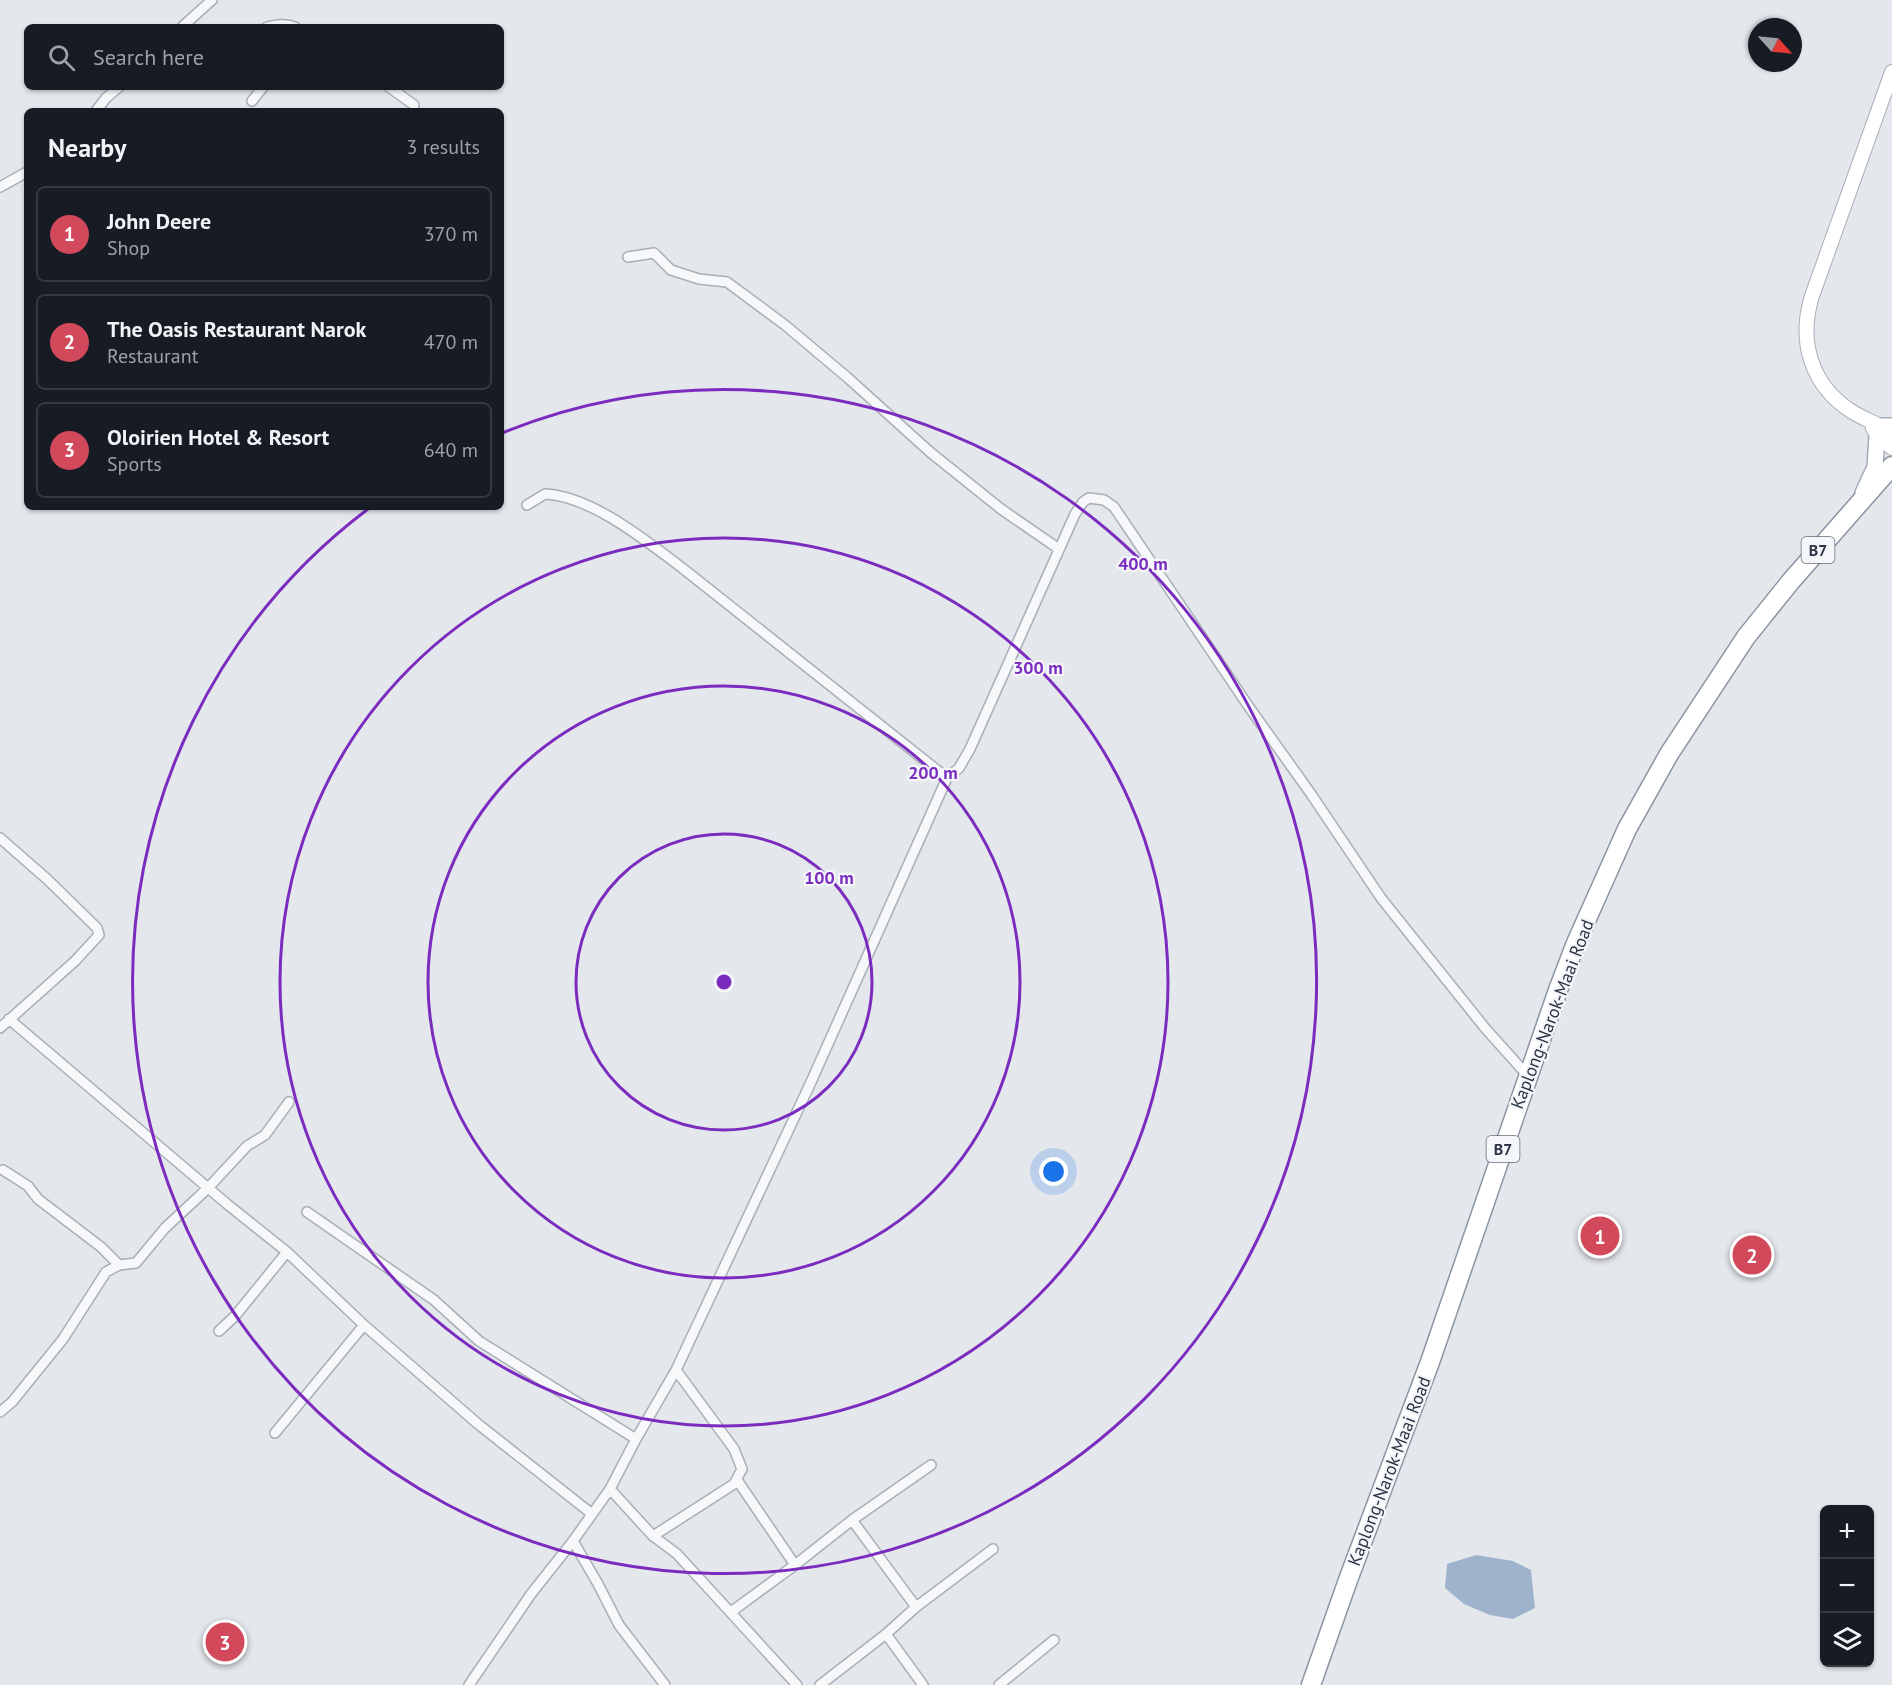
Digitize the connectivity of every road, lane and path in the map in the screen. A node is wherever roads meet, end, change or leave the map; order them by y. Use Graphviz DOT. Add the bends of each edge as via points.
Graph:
graph roads {
  1 [pos="212,0"];
  2 [pos="185,24"];
  3 [pos="1892,72"];
  4 [pos="115,90"];
  5 [pos="261,90"];
  6 [pos="393,90"];
  7 [pos="252,101"];
  8 [pos="414,105"];
  9 [pos="98,108"];
  10 [pos="24,174"];
  11 [pos="0,187"];
  12 [pos="628,256"];
  13 [pos="1882,428"];
  14 [pos="1892,448"];
  15 [pos="1892,466"];
  16 [pos="1892,481"];
  17 [pos="1857,504"];
  18 [pos="527,505"];
  19 [pos="1059,549"];
  20 [pos="1746,637"];
  21 [pos="946,778"];
  22 [pos="0,838"];
  23 [pos="9,1019"];
  24 [pos="0,1028"];
  25 [pos="1528,1076"];
  26 [pos="289,1102"];
  27 [pos="3,1170"];
  28 [pos="208,1188"];
  29 [pos="307,1212"];
  30 [pos="287,1252"];
  31 [pos="119,1265"];
  32 [pos="364,1325"];
  33 [pos="219,1331"];
  34 [pos="676,1370"];
  35 [pos="0,1412"];
  36 [pos="275,1433"];
  37 [pos="636,1439"];
  38 [pos="931,1465"];
  39 [pos="737,1480"];
  40 [pos="610,1489"];
  41 [pos="592,1514"];
  42 [pos="852,1520"];
  43 [pos="653,1536"];
  44 [pos="573,1541"];
  45 [pos="993,1549"];
  46 [pos="795,1565"];
  47 [pos="916,1606"];
  48 [pos="731,1612"];
  49 [pos="886,1635"];
  50 [pos="1054,1640"];
  51 [pos="469,1685"];
  52 [pos="665,1685"];
  53 [pos="797,1685"];
  54 [pos="820,1685"];
  55 [pos="923,1685"];
  56 [pos="999,1685"];
  57 [pos="1311,1685"];
  1 -- 2 [label="street"];
  3 -- 13 [label="main road" via="1806,322 1809,356 1824,387 1839,403"];
  4 -- 9 [label="street"];
  5 -- 7 [label="street"];
  6 -- 8 [label="street"];
  10 -- 11 [label="street"];
  12 -- 19 [label="street" via="654,254 671,270 727,282 848,378 930,452"];
  13 -- 14 [label="main road"];
  13 -- 17 [label="main road" via="1875,467"];
  15 -- 17 [label="highway, Kaplong-Narok-Maai Road / B7"];
  16 -- 20 [label="highway, Kaplong-Narok-Maai Road / B7" via="1772,621"];
  17 -- 20 [label="highway, Kaplong-Narok-Maai Road / B7"];
  18 -- 21 [label="street" via="544,494 573,499 639,536"];
  19 -- 21 [label="street" via="970,749 959,768"];
  19 -- 25 [label="street" via="1083,502 1098,498 1114,507 1381,898"];
  20 -- 25 [label="highway, Kaplong-Narok-Maai Road / B7" via="1669,754 1627,829 1576,943"];
  21 -- 34 [label="street" via="811,1082"];
  22 -- 23 [label="street" via="97,928 99,935"];
  23 -- 24 [label="street"];
  23 -- 28 [label="street"];
  25 -- 57 [label="highway, Kaplong-Narok-Maai Road / B7" via="1430,1362"];
  26 -- 28 [label="street" via="265,1135 247,1146"];
  27 -- 31 [label="street" via="28,1186 38,1199"];
  28 -- 30 [label="street"];
  28 -- 31 [label="street" via="165,1228 136,1263"];
  29 -- 37 [label="street" via="434,1300 479,1341"];
  30 -- 32 [label="street"];
  30 -- 33 [label="street"];
  31 -- 35 [label="street" via="106,1272 63,1339"];
  32 -- 36 [label="street"];
  32 -- 41 [label="street" via="478,1424"];
  34 -- 37 [label="street"];
  34 -- 39 [label="street" via="734,1449 742,1469"];
  37 -- 40 [label="street"];
  38 -- 42 [label="street"];
  39 -- 43 [label="street"];
  39 -- 46 [label="street"];
  40 -- 41 [label="street"];
  40 -- 43 [label="street"];
  41 -- 44 [label="street"];
  42 -- 46 [label="street"];
  42 -- 47 [label="street"];
  43 -- 48 [label="street" via="677,1554"];
  44 -- 51 [label="street" via="531,1594"];
  44 -- 52 [label="street" via="619,1625"];
  45 -- 47 [label="street"];
  46 -- 48 [label="street"];
  47 -- 49 [label="street"];
  48 -- 53 [label="street"];
  49 -- 54 [label="street"];
  49 -- 55 [label="street"];
  50 -- 56 [label="street"];
}
